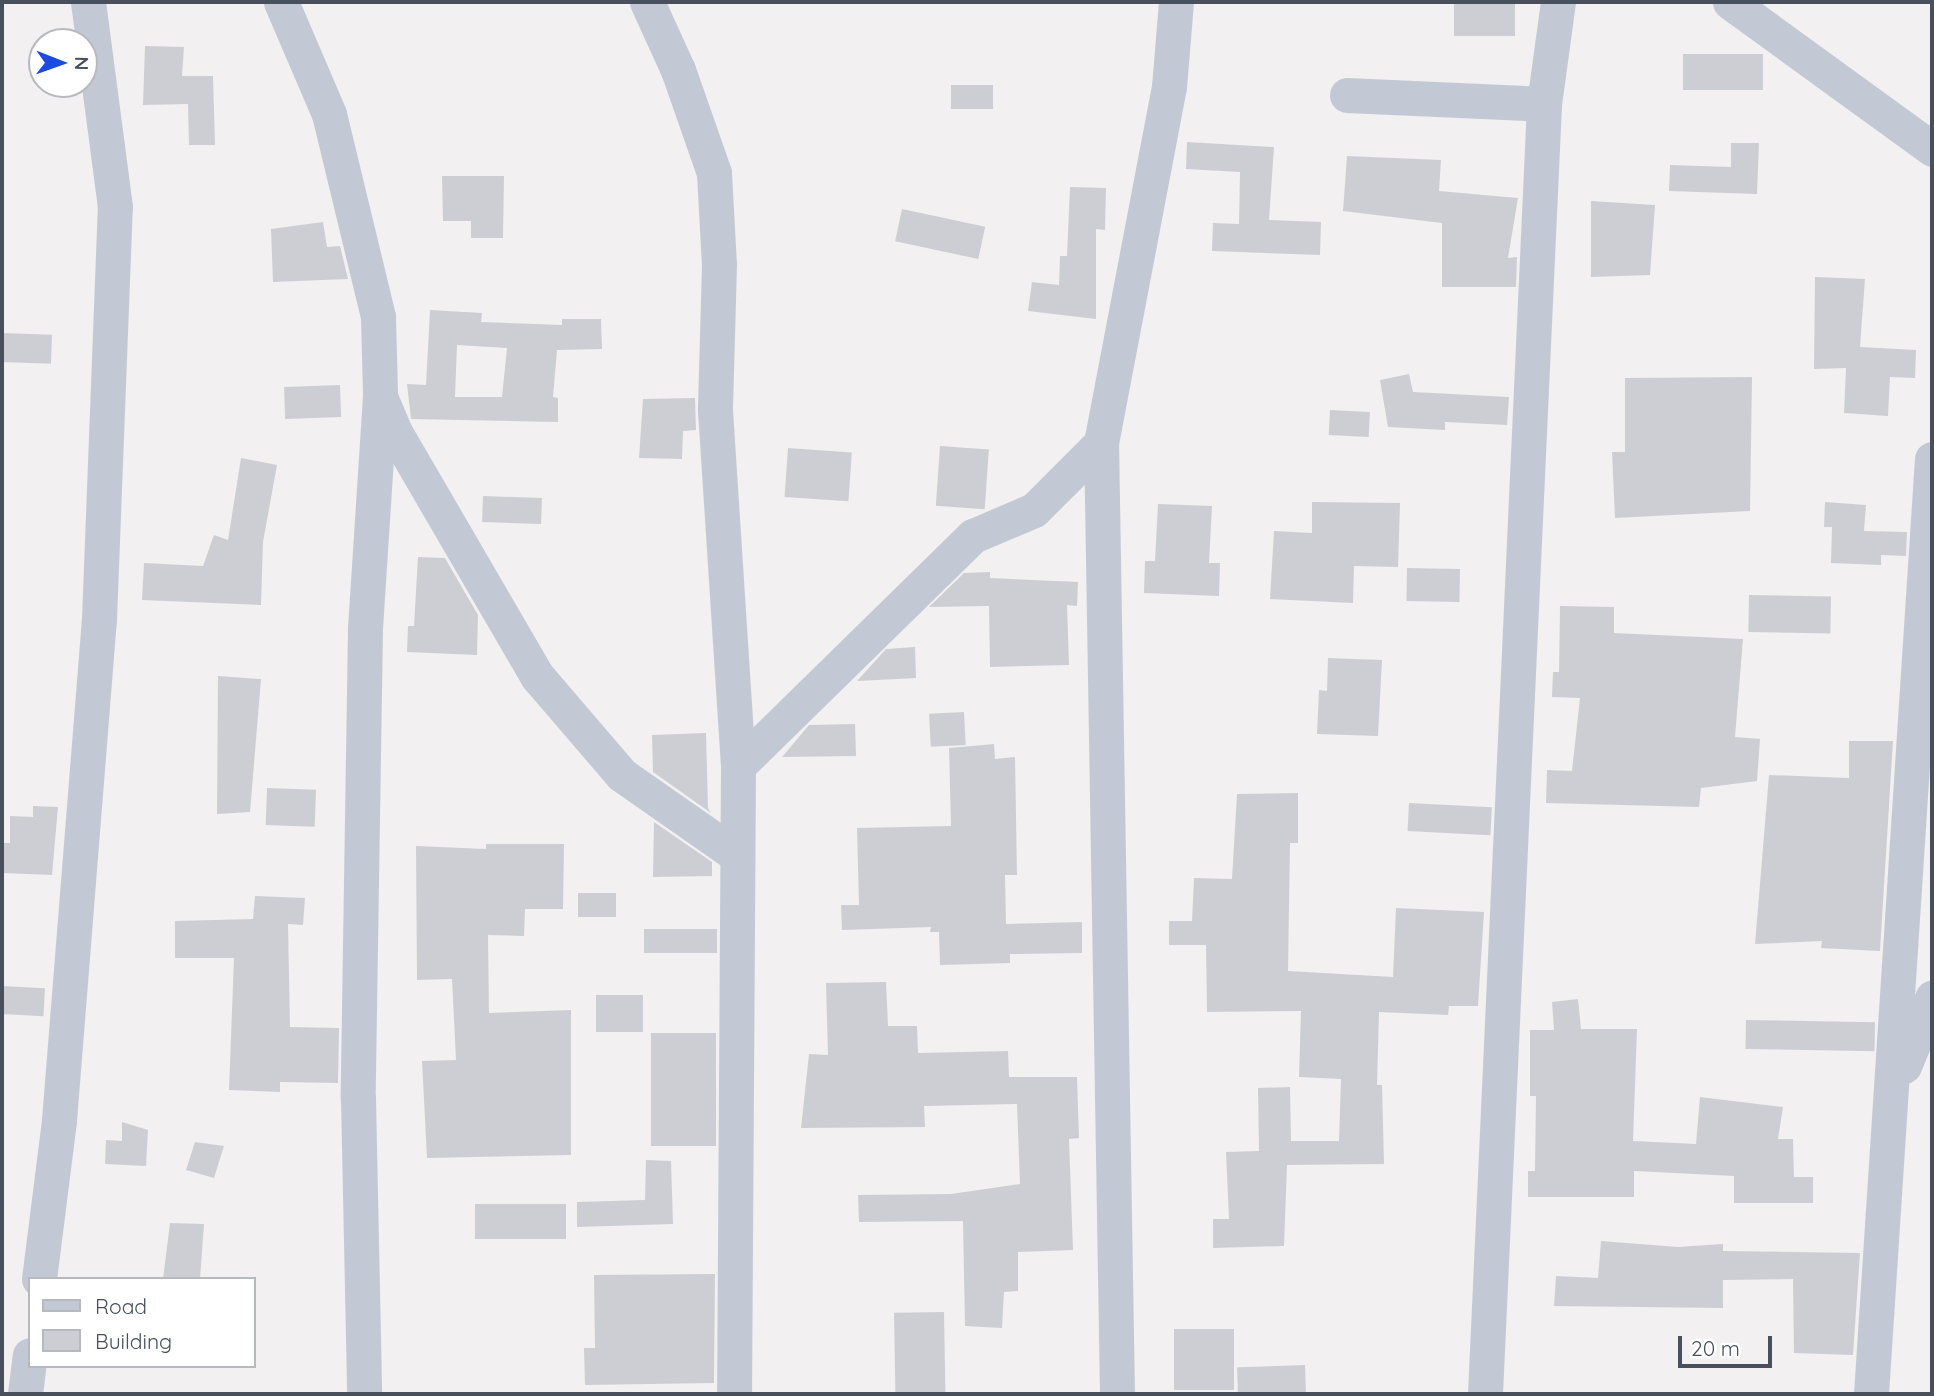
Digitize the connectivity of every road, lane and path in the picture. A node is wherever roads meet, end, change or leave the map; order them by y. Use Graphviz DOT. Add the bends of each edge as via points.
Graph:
graph roads {
  1 [pos="89,2"];
  2 [pos="281,2"];
  3 [pos="647,2"];
  4 [pos="1176,2"];
  5 [pos="1558,2"];
  6 [pos="1730,2"];
  7 [pos="1347,95"];
  8 [pos="1544,104"];
  9 [pos="1932,149"];
  10 [pos="380,396"];
  11 [pos="1101,443"];
  12 [pos="1932,459"];
  13 [pos="738,766"];
  14 [pos="734,853"];
  15 [pos="1932,998"];
  16 [pos="1892,1097"];
  17 [pos="39,1277"];
  18 [pos="28,1368"];
  19 [pos="25,1394"];
  20 [pos="364,1394"];
  21 [pos="734,1394"];
  22 [pos="1116,1394"];
  23 [pos="1485,1394"];
  24 [pos="1871,1394"];
  1 -- 17 [label="street" via="115,207 99,619 60,1120"];
  2 -- 10 [label="street" via="329,114 378,317"];
  3 -- 13 [label="street" via="678,70 714,173 719,264 715,410"];
  4 -- 11 [label="street" via="1169,87"];
  5 -- 8 [label="street"];
  6 -- 9 [label="street"];
  7 -- 8 [label="street"];
  8 -- 23 [label="street"];
  10 -- 14 [label="street" via="395,432 537,676 622,775"];
  10 -- 20 [label="street" via="365,642 358,1098"];
  11 -- 13 [label="street" via="1034,510 973,536"];
  11 -- 22 [label="street"];
  12 -- 16 [label="street"];
  13 -- 14 [label="street"];
  14 -- 21 [label="street"];
  15 -- 16 [label="street"];
  16 -- 24 [label="street"];
  18 -- 19 [label="street"];
}
